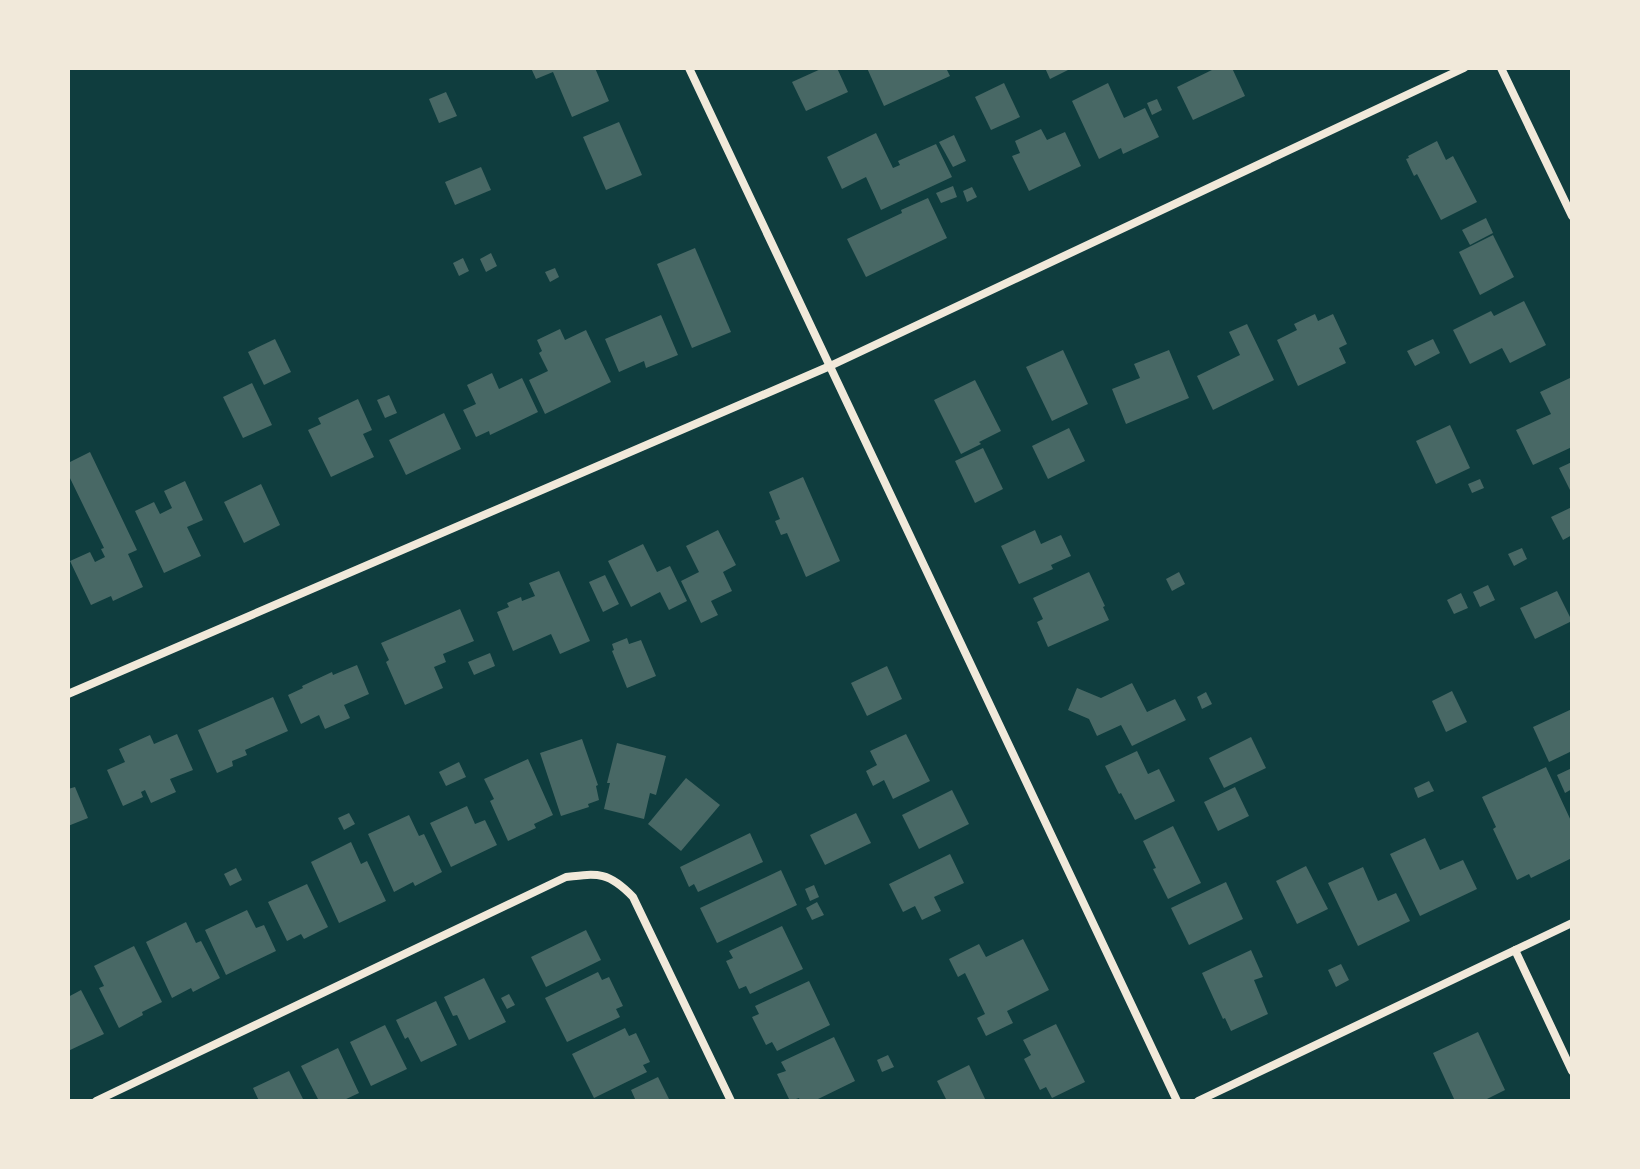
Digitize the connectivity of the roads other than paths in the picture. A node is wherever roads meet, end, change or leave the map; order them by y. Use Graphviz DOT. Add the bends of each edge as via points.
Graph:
graph roads {
  1 [pos="689,68"];
  2 [pos="1464,68"];
  3 [pos="1501,68"];
  4 [pos="1572,216"];
  5 [pos="830,366"];
  6 [pos="68,694"];
  7 [pos="1572,923"];
  8 [pos="1515,950"];
  9 [pos="1572,1071"];
  10 [pos="96,1101"];
  11 [pos="731,1101"];
  12 [pos="1177,1101"];
  13 [pos="1198,1101"];
  1 -- 5 [label="street"];
  2 -- 5 [label="street"];
  3 -- 4 [label="street"];
  5 -- 6 [label="street"];
  5 -- 12 [label="street"];
  7 -- 8 [label="street"];
  8 -- 9 [label="street"];
  8 -- 13 [label="street"];
  10 -- 11 [label="street" via="566,877 592,873 617,881 633,897"];
}
